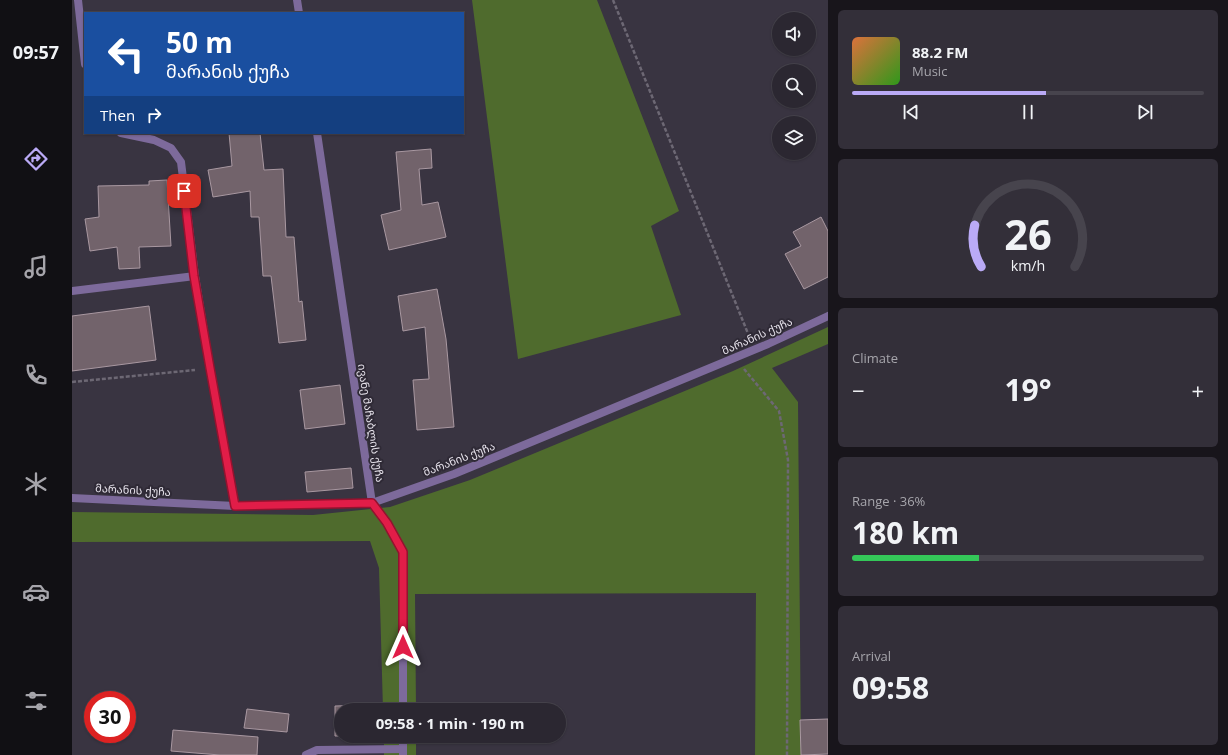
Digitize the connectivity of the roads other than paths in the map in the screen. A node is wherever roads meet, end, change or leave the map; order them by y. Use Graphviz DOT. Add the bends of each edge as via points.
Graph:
graph roads {
  1 [pos="78,0"];
  2 [pos="297,0"];
  3 [pos="299,12"];
  4 [pos="84,55"];
  5 [pos="126,134"];
  6 [pos="317,134"];
  7 [pos="194,276"];
  8 [pos="72,291"];
  9 [pos="828,316"];
  10 [pos="72,498"];
  11 [pos="372,503"];
  12 [pos="235,506"];
  13 [pos="403,703"];
  14 [pos="403,752"];
  15 [pos="306,755"];
  1 -- 4 [label="street"];
  2 -- 3 [label="street"];
  5 -- 7 [label="street" via="154,140 171,148 181,162"];
  6 -- 11 [label="street, ივანე მაჩაბლის ქუჩა"];
  7 -- 8 [label="street"];
  7 -- 12 [label="street"];
  9 -- 11 [label="street, მარანის ქუჩა" via="755,350 454,474"];
  10 -- 12 [label="street, მარანის ქუჩა"];
  11 -- 12 [label="street, მარანის ქუჩა"];
  11 -- 13 [label="street, ივანე მაჩაბლის ქუჩა" via="403,552"];
  14 -- 15 [label="street" via="317,750"];
}
